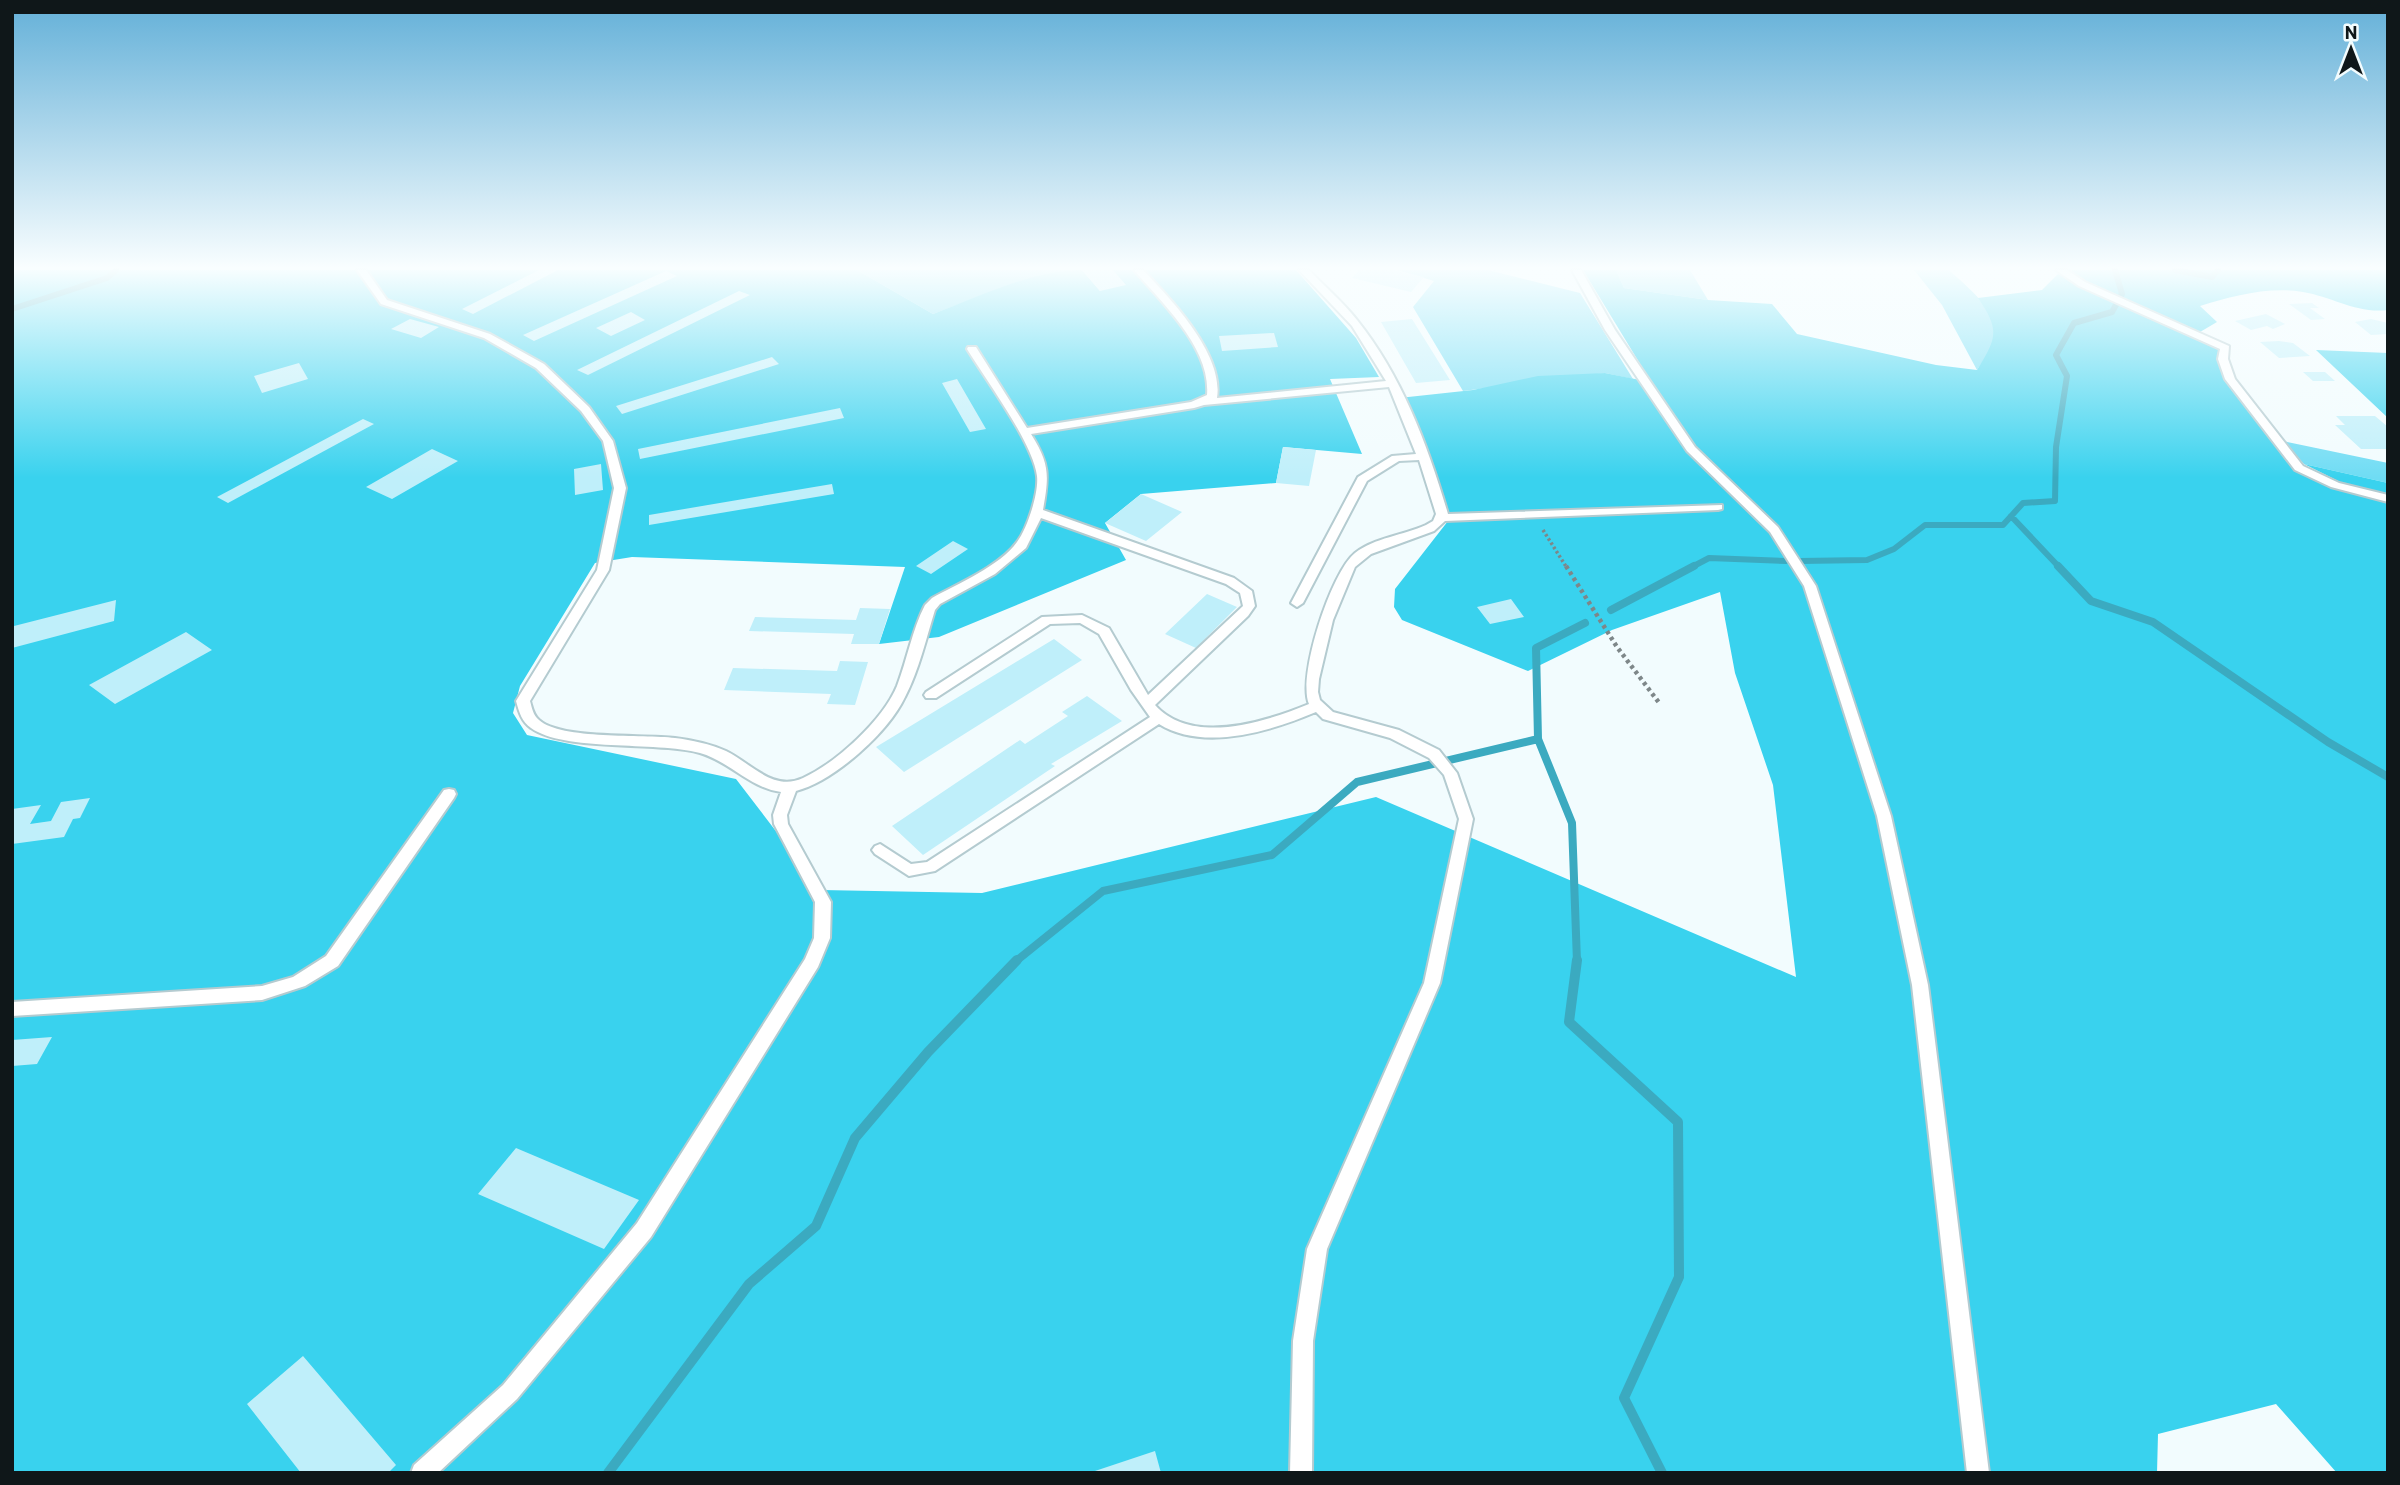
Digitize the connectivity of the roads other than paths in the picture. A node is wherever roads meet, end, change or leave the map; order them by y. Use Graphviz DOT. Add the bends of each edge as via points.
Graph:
graph roads {
  1 [pos="491,339"];
  2 [pos="1194,339"];
  3 [pos="1364,339"];
  4 [pos="1617,339"];
  5 [pos="2205,339"];
  6 [pos="972,349"];
  7 [pos="1391,384"];
  8 [pos="1206,402"];
  9 [pos="1024,432"];
  10 [pos="1422,457"];
  11 [pos="2388,499"];
  12 [pos="1718,507"];
  13 [pos="1036,512"];
  14 [pos="1441,518"];
  15 [pos="1297,603"];
  16 [pos="931,695"];
  17 [pos="1147,703"];
  18 [pos="1318,706"];
  19 [pos="1159,717"];
  20 [pos="790,787"];
  21 [pos="449,794"];
  22 [pos="880,850"];
  23 [pos="12,1009"];
  24 [pos="422,1473"];
  25 [pos="1301,1473"];
  26 [pos="1978,1473"];
  1 -- 20 [label="lane" via="540,366 585,409 608,441 620,488 603,570 523,701 530,723 545,731 579,736 696,747 722,755 772,785"];
  2 -- 8 [label="lane" via="1214,392"];
  3 -- 7 [label="lane"];
  4 -- 26 [label="lane" via="1691,449 1774,530 1810,586 1837,667 1884,816 1920,985"];
  5 -- 11 [label="lane" via="2225,348 2222,359 2230,379 2299,468 2335,485"];
  6 -- 9 [label="lane"];
  7 -- 8 [label="lane"];
  7 -- 10 [label="lane"];
  8 -- 9 [label="lane"];
  9 -- 13 [label="lane" via="1042,467"];
  10 -- 14 [label="lane"];
  10 -- 15 [label="lane" via="1396,458 1362,479"];
  12 -- 14 [label="lane"];
  13 -- 17 [label="lane" via="1230,581 1246,591 1249,606 1244,613"];
  13 -- 20 [label="lane" via="1023,545 1012,556 929,608 898,699 886,716 831,767"];
  14 -- 18 [label="lane" via="1418,534 1359,557 1343,575 1311,684"];
  16 -- 17 [label="lane" via="1038,624 1070,617 1094,623 1104,631"];
  17 -- 19 [label="lane"];
  18 -- 19 [label="lane" via="1290,719 1232,730 1188,729"];
  18 -- 25 [label="lane" via="1328,716 1394,734 1439,758 1463,806 1465,830 1432,983 1317,1249 1303,1341"];
  19 -- 22 [label="lane" via="930,867 909,870"];
  20 -- 24 [label="lane" via="781,824 823,902 822,938 812,962 644,1230 510,1392"];
  21 -- 23 [label="lane" via="332,961 316,975 262,993"];
}
